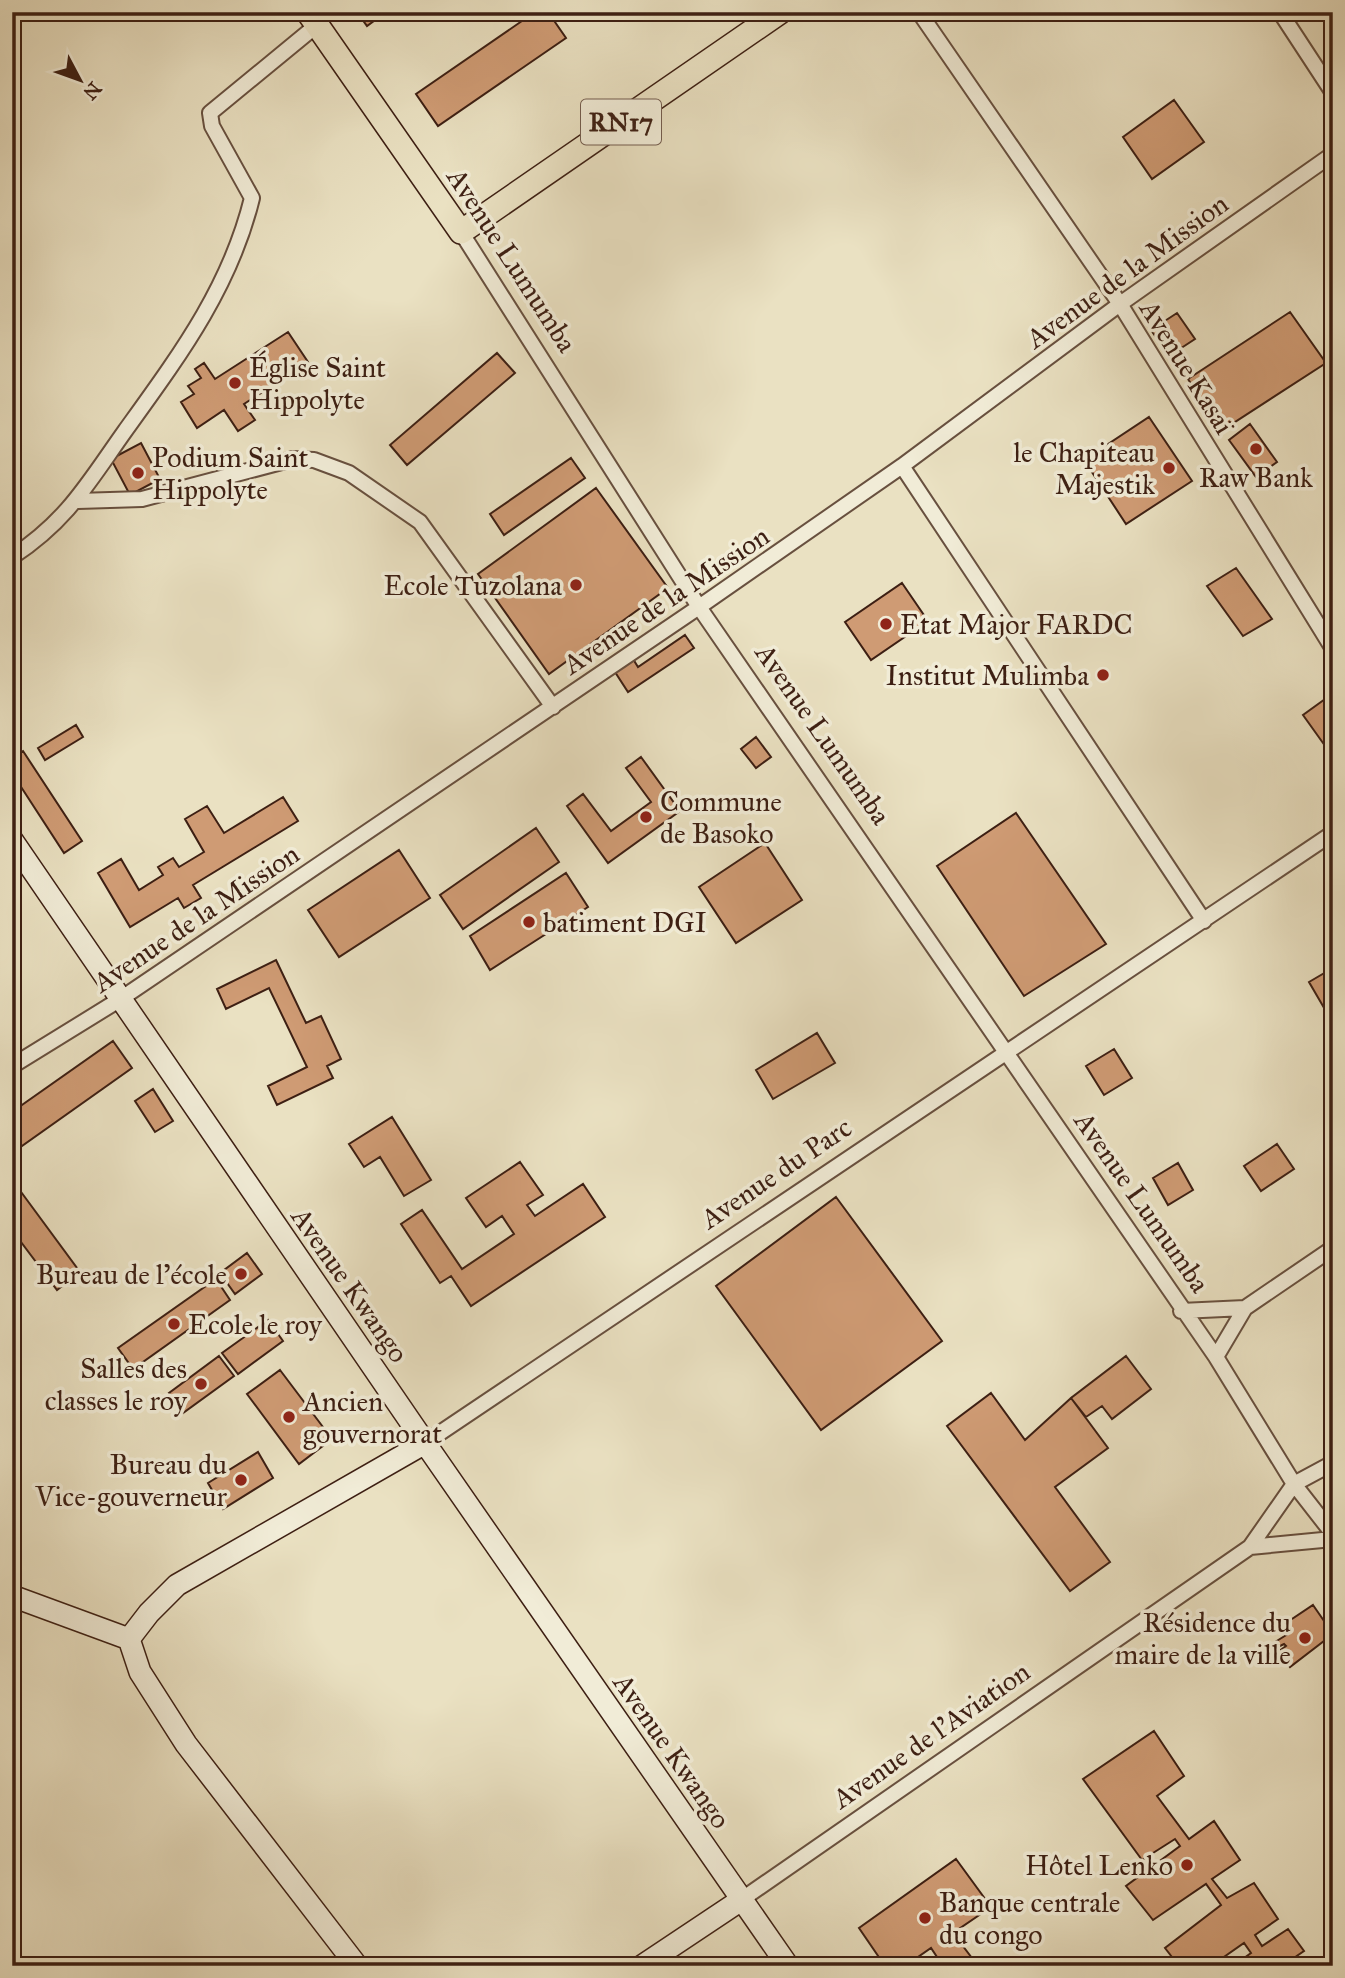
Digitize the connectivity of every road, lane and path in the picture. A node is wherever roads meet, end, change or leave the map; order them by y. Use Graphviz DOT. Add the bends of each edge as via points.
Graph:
graph roads {
  1 [pos="780,12"];
  2 [pos="919,12"];
  3 [pos="1280,12"];
  4 [pos="313,19"];
  5 [pos="1333,93"];
  6 [pos="1333,154"];
  7 [pos="461,232"];
  8 [pos="1120,304"];
  9 [pos="902,466"];
  10 [pos="78,500"];
  11 [pos="12,557"];
  12 [pos="699,607"];
  13 [pos="1333,649"];
  14 [pos="553,706"];
  15 [pos="1333,833"];
  16 [pos="12,840"];
  17 [pos="1204,921"];
  18 [pos="120,1000"];
  19 [pos="1004,1053"];
  20 [pos="12,1066"];
  21 [pos="1333,1248"];
  22 [pos="1245,1308"];
  23 [pos="1181,1311"];
  24 [pos="1216,1357"];
  25 [pos="425,1443"];
  26 [pos="1333,1463"];
  27 [pos="1294,1484"];
  28 [pos="1333,1537"];
  29 [pos="1250,1547"];
  30 [pos="12,1597"];
  31 [pos="129,1639"];
  32 [pos="741,1900"];
  33 [pos="357,1966"];
  34 [pos="642,1966"];
  35 [pos="788,1966"];
  1 -- 7 [label="main road, RN17"];
  2 -- 8 [label="street, Avenue Kasaï"];
  3 -- 5 [label="street"];
  4 -- 7 [label="main road, Avenue Lumumba"];
  4 -- 10 [label="street" via="210,113 212,126 252,198 241,242 187,345"];
  6 -- 8 [label="street, Avenue de la Mission"];
  7 -- 12 [label="street, Avenue Lumumba"];
  8 -- 9 [label="street, Avenue de la Mission"];
  8 -- 13 [label="street, Avenue Kasaï"];
  9 -- 12 [label="street, Avenue de la Mission"];
  9 -- 17 [label="street"];
  10 -- 11 [label="street" via="36,541"];
  10 -- 14 [label="street" via="142,499 293,459 314,460 349,473 420,523"];
  12 -- 14 [label="street, Avenue de la Mission"];
  12 -- 19 [label="street, Avenue Lumumba"];
  14 -- 18 [label="street, Avenue de la Mission"];
  15 -- 17 [label="street, Avenue du Parc"];
  16 -- 18 [label="street, Avenue Kwango"];
  17 -- 19 [label="street, Avenue du Parc"];
  18 -- 20 [label="street, Avenue de la Mission"];
  18 -- 25 [label="street, Avenue Kwango"];
  19 -- 23 [label="street, Avenue Lumumba"];
  19 -- 25 [label="street, Avenue du Parc"];
  21 -- 22 [label="street"];
  22 -- 23 [label="street"];
  22 -- 24 [label="street"];
  23 -- 24 [label="street, Avenue Lumumba"];
  24 -- 27 [label="street, Avenue Lumumba"];
  25 -- 31 [label="street, Avenue du Parc" via="177,1585"];
  25 -- 32 [label="street, Avenue Kwango"];
  26 -- 27 [label="street"];
  27 -- 28 [label="street, Avenue Lumumba"];
  27 -- 29 [label="street, Avenue de l'Aviation"];
  28 -- 29 [label="street, Avenue de l'Aviation"];
  29 -- 32 [label="street, Avenue de l'Aviation"];
  30 -- 31 [label="street"];
  31 -- 33 [label="street" via="140,1672 186,1745"];
  32 -- 34 [label="street, Avenue de l'Aviation"];
  32 -- 35 [label="street, Avenue Kwango"];
}
